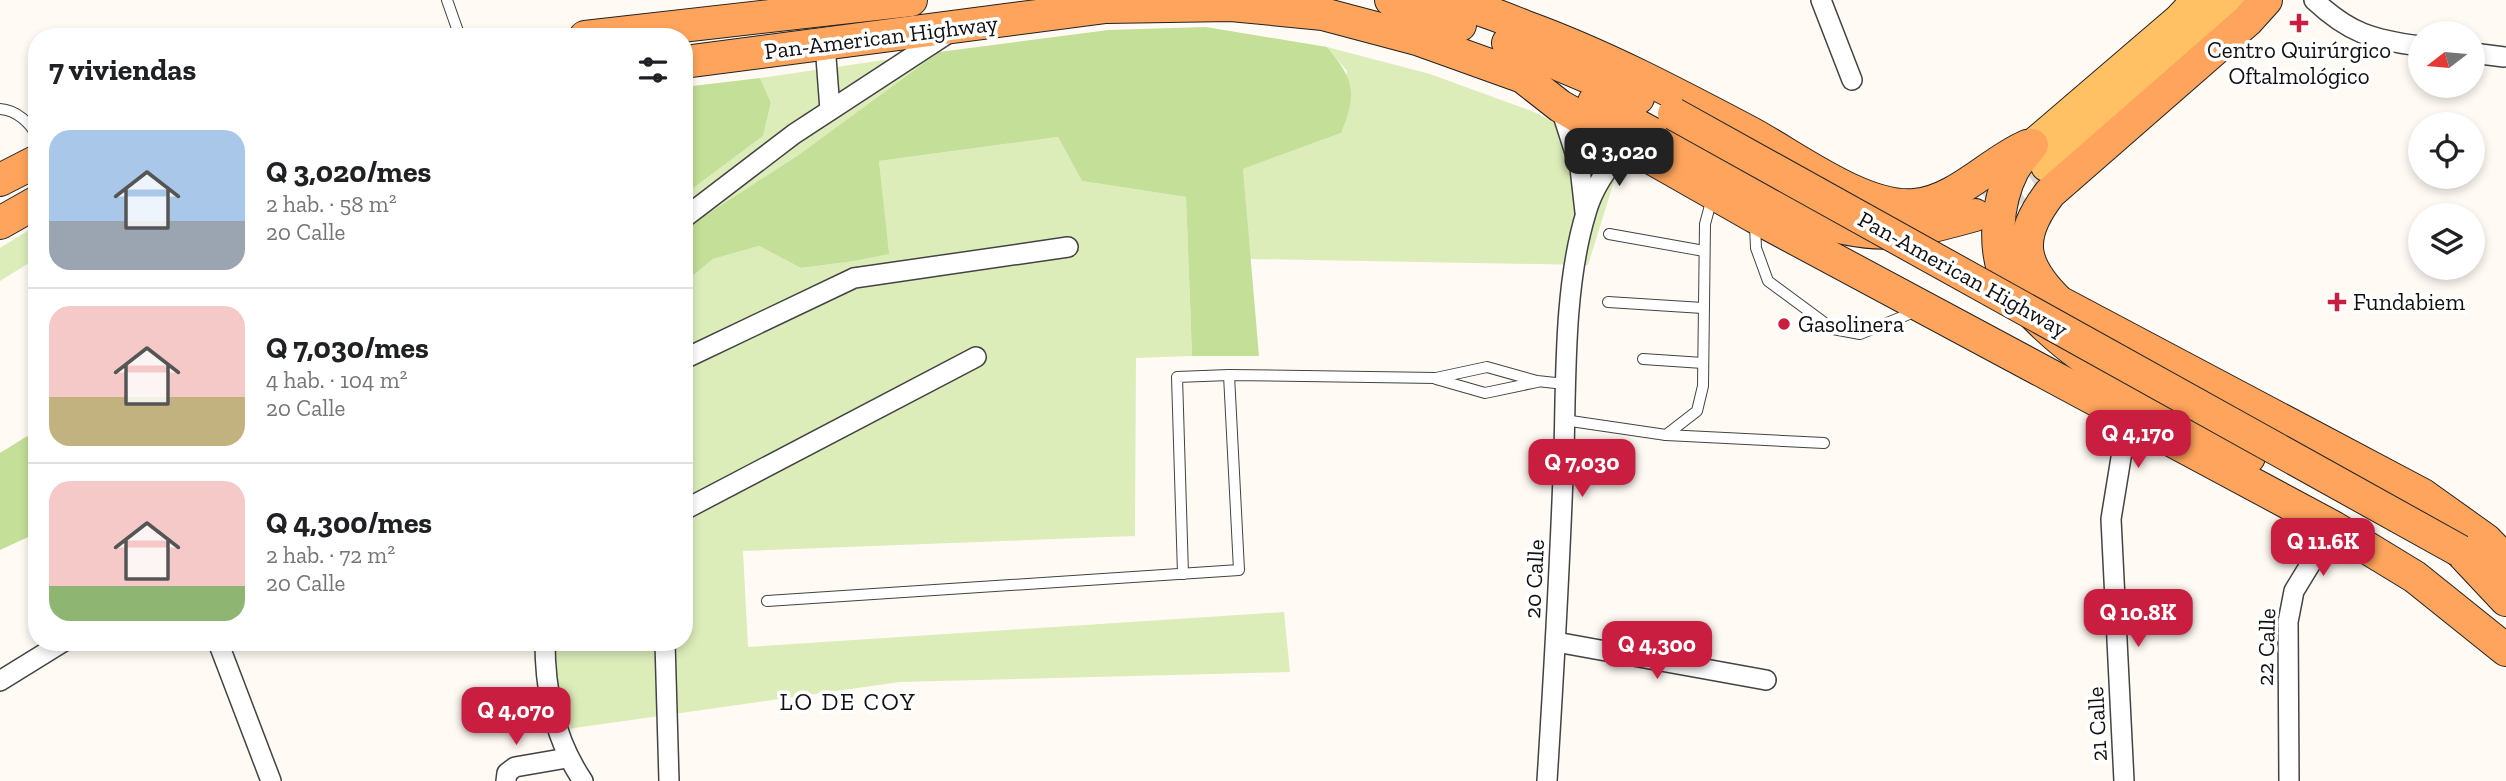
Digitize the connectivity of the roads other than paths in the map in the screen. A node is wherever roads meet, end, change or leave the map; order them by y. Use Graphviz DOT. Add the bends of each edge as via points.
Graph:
graph roads {
  1 [pos="447,0"];
  2 [pos="911,0"];
  3 [pos="1391,0"];
  4 [pos="1440,0"];
  5 [pos="1821,0"];
  6 [pos="2197,0"];
  7 [pos="2232,0"];
  8 [pos="2266,0"];
  9 [pos="2315,0"];
  10 [pos="787,7"];
  11 [pos="457,28"];
  12 [pos="646,28"];
  13 [pos="955,28"];
  14 [pos="825,44"];
  15 [pos="2408,45"];
  16 [pos="2485,55"];
  17 [pos="2504,57"];
  18 [pos="693,61"];
  19 [pos="1523,77"];
  20 [pos="1852,80"];
  21 [pos="1560,106"];
  22 [pos="0,109"];
  23 [pos="830,110"];
  24 [pos="28,123"];
  25 [pos="1627,146"];
  26 [pos="2039,155"];
  27 [pos="28,166"];
  28 [pos="0,180"];
  29 [pos="1713,194"];
  30 [pos="28,207"];
  31 [pos="693,211"];
  32 [pos="1586,213"];
  33 [pos="1975,215"];
  34 [pos="1755,217"];
  35 [pos="0,223"];
  36 [pos="1609,234"];
  37 [pos="1068,247"];
  38 [pos="1704,251"];
  39 [pos="1608,302"];
  40 [pos="1927,307"];
  41 [pos="1703,308"];
  42 [pos="693,355"];
  43 [pos="976,357"];
  44 [pos="1643,359"];
  45 [pos="1703,363"];
  46 [pos="1229,375"];
  47 [pos="1436,378"];
  48 [pos="1537,382"];
  49 [pos="1565,384"];
  50 [pos="2128,415"];
  51 [pos="1564,419"];
  52 [pos="1665,435"];
  53 [pos="1824,443"];
  54 [pos="693,505"];
  55 [pos="2333,527"];
  56 [pos="2506,561"];
  57 [pos="1183,574"];
  58 [pos="2506,600"];
  59 [pos="767,601"];
  60 [pos="1556,642"];
  61 [pos="2505,648"];
  62 [pos="48,651"];
  63 [pos="221,651"];
  64 [pos="546,651"];
  65 [pos="665,651"];
  66 [pos="1766,680"];
  67 [pos="0,681"];
  68 [pos="567,758"];
  69 [pos="265,778"];
  70 [pos="506,781"];
  71 [pos="583,781"];
  72 [pos="669,781"];
  73 [pos="1547,781"];
  74 [pos="2124,781"];
  75 [pos="2289,781"];
  1 -- 11 [label="lane"];
  2 -- 10 [label="highway, Pan-American Highway"];
  3 -- 58 [label="highway, Pan-American Highway, bridge" via="1532,52 1674,114 2460,551"];
  4 -- 26 [label="highway" via="1585,49 1868,197 1894,205 1933,200 1964,185 2004,156"];
  5 -- 20 [label="street"];
  6 -- 26 [label="main road"];
  7 -- 26 [label="main road"];
  8 -- 56 [label="highway" via="2050,194 2029,228 2029,266 2059,302 2423,495 2486,540"];
  9 -- 15 [label="street" via="2339,23 2386,42"];
  10 -- 12 [label="highway, Pan-American Highway"];
  13 -- 14 [label="highway, Pan-American Highway"];
  13 -- 19 [label="highway, Pan-American Highway" via="1105,7 1231,5 1324,14 1417,39"];
  13 -- 23 [label="street"];
  14 -- 18 [label="highway, Pan-American Highway"];
  14 -- 23 [label="street"];
  16 -- 17 [label="street"];
  19 -- 21 [label="highway, Pan-American Highway"];
  19 -- 33 [label="highway" via="1585,98 1806,217 1841,230 1909,233"];
  21 -- 25 [label="highway, Pan-American Highway"];
  21 -- 32 [label="street, 20 Calle" via="1580,168"];
  22 -- 24 [label="lane" via="10,110"];
  23 -- 31 [label="street"];
  25 -- 29 [label="highway, Pan-American Highway"];
  25 -- 32 [label="street, 20 Calle" via="1605,170"];
  26 -- 61 [label="highway" via="2014,169 2000,215 1999,243 2008,282 2036,319 2101,371 2415,552 2461,586"];
  27 -- 28 [label="highway"];
  29 -- 34 [label="highway, Pan-American Highway"];
  29 -- 38 [label="lane"];
  30 -- 35 [label="highway"];
  32 -- 49 [label="street, 20 Calle" via="1572,292"];
  34 -- 40 [label="highway, Pan-American Highway"];
  34 -- 40 [label="lane" via="1756,248 1768,281 1833,329 1860,334"];
  36 -- 38 [label="lane"];
  37 -- 42 [label="street" via="853,278"];
  38 -- 41 [label="lane"];
  39 -- 41 [label="lane"];
  40 -- 50 [label="highway, Pan-American Highway"];
  41 -- 45 [label="lane"];
  43 -- 54 [label="street"];
  44 -- 45 [label="lane"];
  45 -- 52 [label="lane" via="1697,411"];
  46 -- 47 [label="lane"];
  46 -- 57 [label="lane" via="1177,377"];
  46 -- 57 [label="lane" via="1238,570"];
  47 -- 48 [label="lane" via="1487,367"];
  47 -- 48 [label="lane" via="1485,393"];
  48 -- 49 [label="lane"];
  49 -- 51 [label="street, 20 Calle"];
  50 -- 55 [label="highway, Pan-American Highway"];
  50 -- 74 [label="street, 21 Calle" via="2111,519"];
  51 -- 52 [label="lane"];
  51 -- 60 [label="street, 20 Calle"];
  52 -- 53 [label="lane"];
  55 -- 61 [label="highway, Pan-American Highway" via="2415,577"];
  55 -- 75 [label="street, 22 Calle" via="2294,591 2288,622"];
  57 -- 59 [label="lane"];
  60 -- 66 [label="street"];
  60 -- 73 [label="street, 20 Calle"];
  62 -- 67 [label="street"];
  63 -- 69 [label="street"];
  64 -- 68 [label="street" via="554,720"];
  65 -- 72 [label="street"];
  68 -- 70 [label="street" via="515,767"];
  68 -- 71 [label="street"];
}
